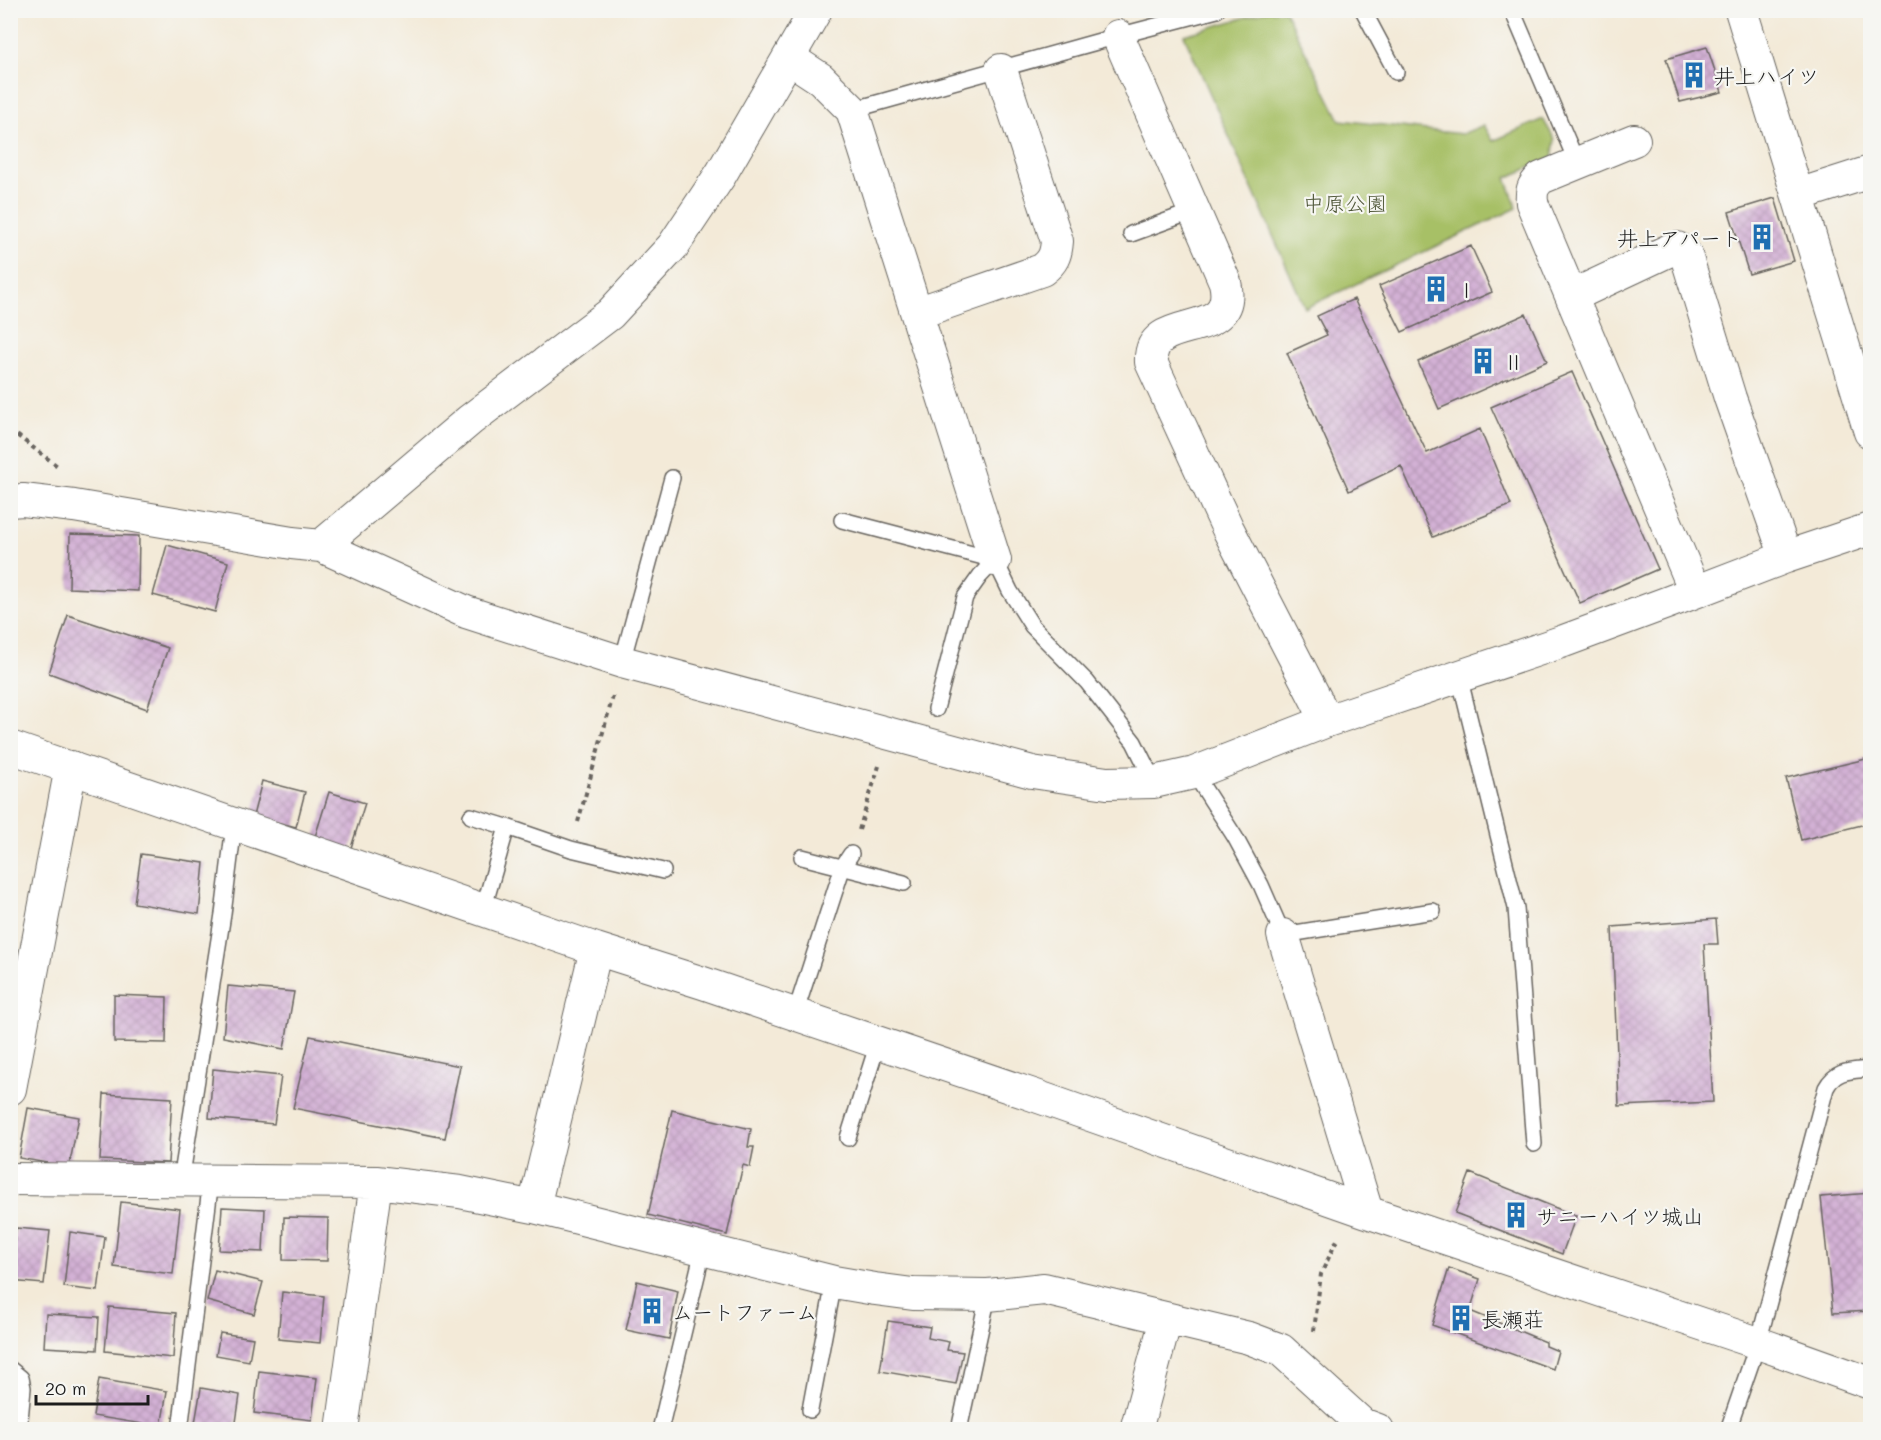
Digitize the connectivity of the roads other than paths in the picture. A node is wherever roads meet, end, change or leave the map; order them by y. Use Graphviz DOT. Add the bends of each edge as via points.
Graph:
graph roads {
  1 [pos="816,10"];
  2 [pos="1218,10"];
  3 [pos="1363,10"];
  4 [pos="1512,10"];
  5 [pos="1741,10"];
  6 [pos="1118,36"];
  7 [pos="789,58"];
  8 [pos="1001,70"];
  9 [pos="1396,72"];
  10 [pos="852,110"];
  11 [pos="1634,140"];
  12 [pos="1577,163"];
  13 [pos="1870,172"];
  14 [pos="1798,195"];
  15 [pos="1194,212"];
  16 [pos="1131,234"];
  17 [pos="1572,296"];
  18 [pos="917,313"];
  19 [pos="1870,432"];
  20 [pos="672,478"];
  21 [pos="10,501"];
  22 [pos="842,520"];
  23 [pos="1870,529"];
  24 [pos="321,546"];
  25 [pos="1785,557"];
  26 [pos="995,560"];
  27 [pos="1695,591"];
  28 [pos="622,662"];
  29 [pos="1460,676"];
  30 [pos="936,709"];
  31 [pos="1326,721"];
  32 [pos="10,747"];
  33 [pos="71,767"];
  34 [pos="1194,773"];
  35 [pos="1155,782"];
  36 [pos="471,816"];
  37 [pos="234,825"];
  38 [pos="507,827"];
  39 [pos="802,857"];
  40 [pos="847,860"];
  41 [pos="663,871"];
  42 [pos="904,883"];
  43 [pos="483,910"];
  44 [pos="1433,911"];
  45 [pos="1283,935"];
  46 [pos="596,950"];
  47 [pos="795,1014"];
  48 [pos="878,1043"];
  49 [pos="1870,1069"];
  50 [pos="10,1089"];
  51 [pos="848,1138"];
  52 [pos="1534,1144"];
  53 [pos="10,1179"];
  54 [pos="196,1181"];
  55 [pos="376,1182"];
  56 [pos="534,1207"];
  57 [pos="1355,1221"];
  58 [pos="703,1250"];
  59 [pos="834,1282"];
  60 [pos="988,1295"];
  61 [pos="1166,1319"];
  62 [pos="1758,1343"];
  63 [pos="10,1369"];
  64 [pos="1870,1383"];
  65 [pos="810,1410"];
  66 [pos="1367,1428"];
  67 [pos="19,1430"];
  68 [pos="180,1430"];
  69 [pos="342,1430"];
  70 [pos="660,1430"];
  71 [pos="959,1430"];
  72 [pos="1136,1430"];
  73 [pos="1728,1430"];
  1 -- 7 [label="street"];
  2 -- 6 [label="lane"];
  3 -- 9 [label="lane"];
  4 -- 12 [label="lane"];
  5 -- 14 [label="street"];
  6 -- 8 [label="lane"];
  6 -- 15 [label="street"];
  7 -- 10 [label="street" via="820,79"];
  7 -- 24 [label="street" via="721,174 673,246 610,314 470,420"];
  8 -- 10 [label="lane"];
  8 -- 18 [label="street" via="1057,241 1056,253 1042,270"];
  10 -- 18 [label="street"];
  11 -- 12 [label="street"];
  12 -- 17 [label="street" via="1541,178 1531,193"];
  13 -- 14 [label="street"];
  14 -- 19 [label="street"];
  15 -- 16 [label="lane"];
  15 -- 31 [label="street" via="1225,282 1225,307 1217,317 1165,334 1150,352 1150,362 1228,529"];
  17 -- 25 [label="street" via="1670,249 1677,248 1686,255"];
  17 -- 27 [label="street"];
  18 -- 26 [label="street"];
  20 -- 28 [label="lane"];
  21 -- 24 [label="street" via="74,506"];
  22 -- 26 [label="lane"];
  23 -- 25 [label="street"];
  24 -- 28 [label="street" via="466,612"];
  25 -- 27 [label="street"];
  26 -- 30 [label="lane" via="965,597"];
  26 -- 35 [label="lane" via="1032,626 1087,682 1134,742"];
  27 -- 29 [label="street"];
  28 -- 35 [label="street" via="1032,772 1107,783"];
  29 -- 31 [label="street"];
  29 -- 52 [label="lane" via="1516,908"];
  31 -- 34 [label="street"];
  32 -- 33 [label="street"];
  33 -- 37 [label="street"];
  33 -- 50 [label="street"];
  34 -- 35 [label="street"];
  34 -- 45 [label="lane" via="1235,837"];
  36 -- 38 [label="lane"];
  37 -- 43 [label="street"];
  37 -- 54 [label="lane"];
  38 -- 41 [label="lane" via="570,849"];
  38 -- 43 [label="lane"];
  39 -- 40 [label="lane"];
  40 -- 42 [label="lane"];
  40 -- 47 [label="lane"];
  43 -- 46 [label="street"];
  44 -- 45 [label="lane"];
  45 -- 57 [label="street"];
  46 -- 47 [label="street"];
  46 -- 56 [label="street"];
  47 -- 48 [label="street"];
  48 -- 51 [label="lane"];
  48 -- 57 [label="street"];
  49 -- 62 [label="lane" via="1844,1071 1830,1080 1826,1088"];
  53 -- 54 [label="street"];
  54 -- 55 [label="street"];
  54 -- 68 [label="lane"];
  55 -- 56 [label="street" via="460,1192"];
  55 -- 69 [label="street"];
  56 -- 58 [label="street"];
  57 -- 62 [label="street"];
  58 -- 59 [label="street"];
  58 -- 70 [label="lane"];
  59 -- 60 [label="street" via="913,1294"];
  59 -- 65 [label="lane"];
  60 -- 61 [label="street" via="1044,1289"];
  60 -- 71 [label="lane"];
  61 -- 66 [label="street" via="1249,1338 1281,1350"];
  61 -- 72 [label="street"];
  62 -- 64 [label="street"];
  62 -- 73 [label="lane"];
  63 -- 67 [label="lane" via="21,1378 23,1388"];
}
